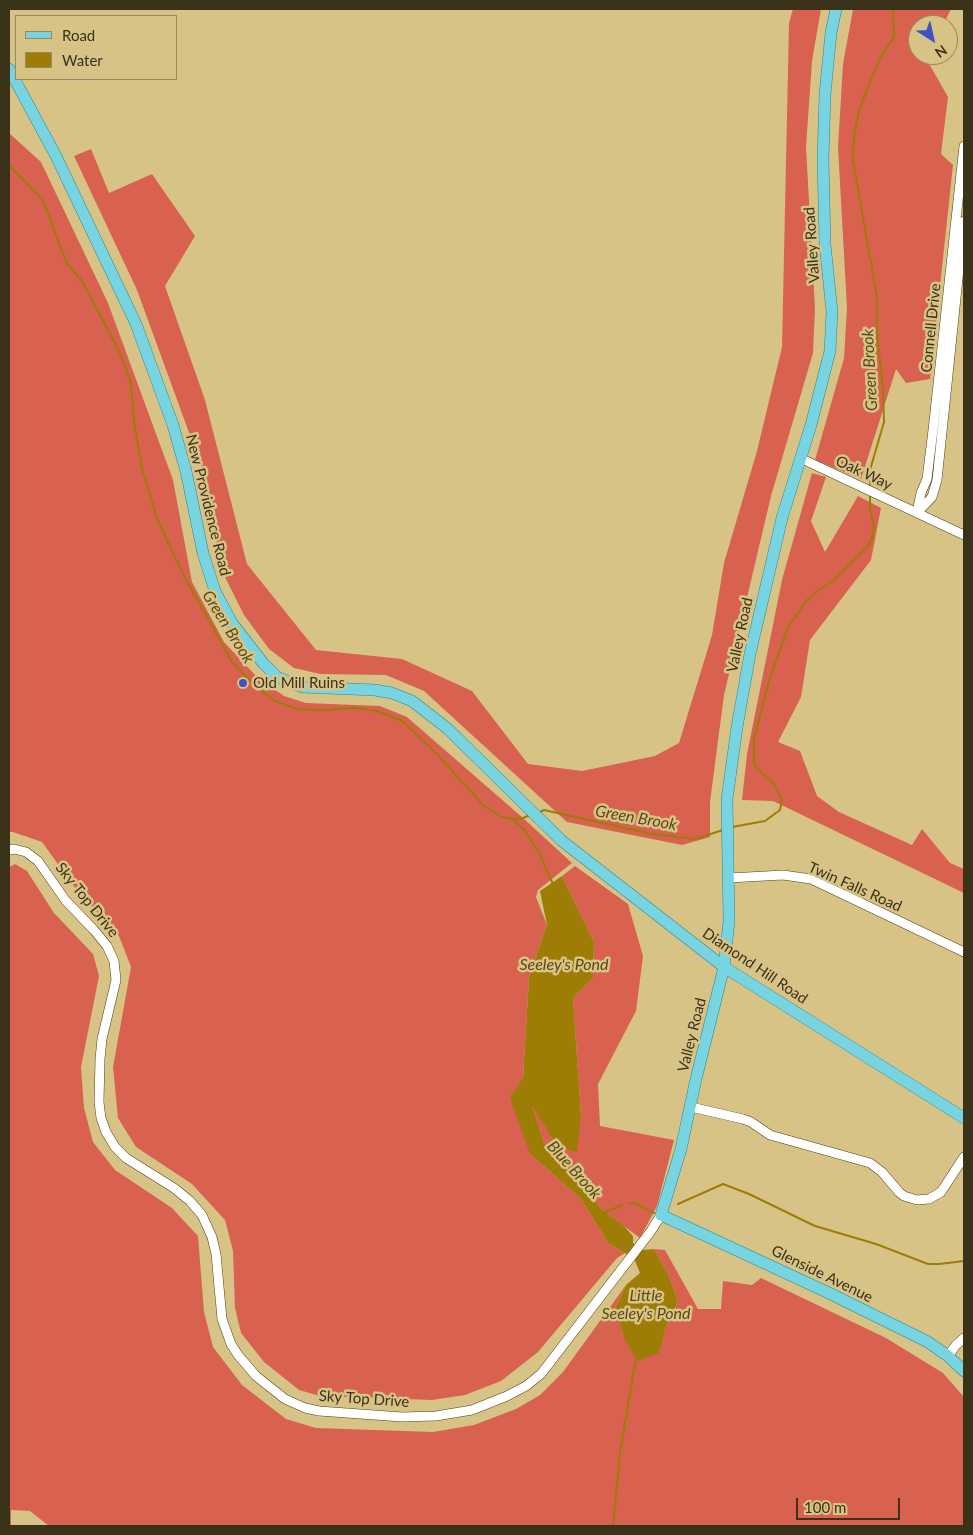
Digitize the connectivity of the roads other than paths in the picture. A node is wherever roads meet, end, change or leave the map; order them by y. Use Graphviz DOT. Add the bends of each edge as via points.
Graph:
graph roads {
  1 [pos="836,9"];
  2 [pos="9,69"];
  3 [pos="964,146"];
  4 [pos="964,222"];
  5 [pos="800,458"];
  6 [pos="918,512"];
  7 [pos="964,535"];
  8 [pos="542,822"];
  9 [pos="9,850"];
  10 [pos="729,878"];
  11 [pos="964,952"];
  12 [pos="724,967"];
  13 [pos="691,1107"];
  14 [pos="964,1118"];
  15 [pos="964,1157"];
  16 [pos="661,1215"];
  17 [pos="630,1258"];
  18 [pos="964,1338"];
  19 [pos="948,1356"];
  20 [pos="964,1371"];
  1 -- 5 [label="main road, Valley Road" via="825,94 823,159 831,336 827,367"];
  2 -- 8 [label="main road, New Providence Road" via="56,156 136,324 173,426 209,575 232,623 269,669 294,685 375,690 412,701 448,729"];
  3 -- 6 [label="street, Connell Drive" via="927,480"];
  4 -- 6 [label="street, Connell Drive" via="938,480 932,497"];
  5 -- 6 [label="street, Oak Way"];
  5 -- 10 [label="main road, Valley Road" via="782,518 750,654 737,727 726,800"];
  6 -- 7 [label="street"];
  8 -- 12 [label="main road, Diamond Hill Road" via="576,853"];
  9 -- 17 [label="street, Sky Top Drive" via="26,852 38,861 66,901 107,946 114,961 116,980 100,1059 99,1102 106,1132 126,1158 174,1188 202,1215 216,1254 222,1319 231,1344 256,1376 285,1399 319,1411 402,1417 457,1414 491,1403 526,1386 541,1374"];
  10 -- 11 [label="street, Twin Falls Road" via="783,876 811,879"];
  10 -- 12 [label="main road, Valley Road"];
  12 -- 13 [label="main road, Valley Road"];
  12 -- 14 [label="main road, Diamond Hill Road"];
  13 -- 15 [label="street" via="743,1119 770,1135 870,1163 899,1192 911,1199 929,1198 940,1192"];
  13 -- 16 [label="main road, Valley Road"];
  16 -- 17 [label="street, Valley Road"];
  16 -- 19 [label="main road, Glenside Avenue" via="830,1293 928,1342"];
  18 -- 19 [label="street"];
  19 -- 20 [label="main road, Glenside Avenue"];
}
